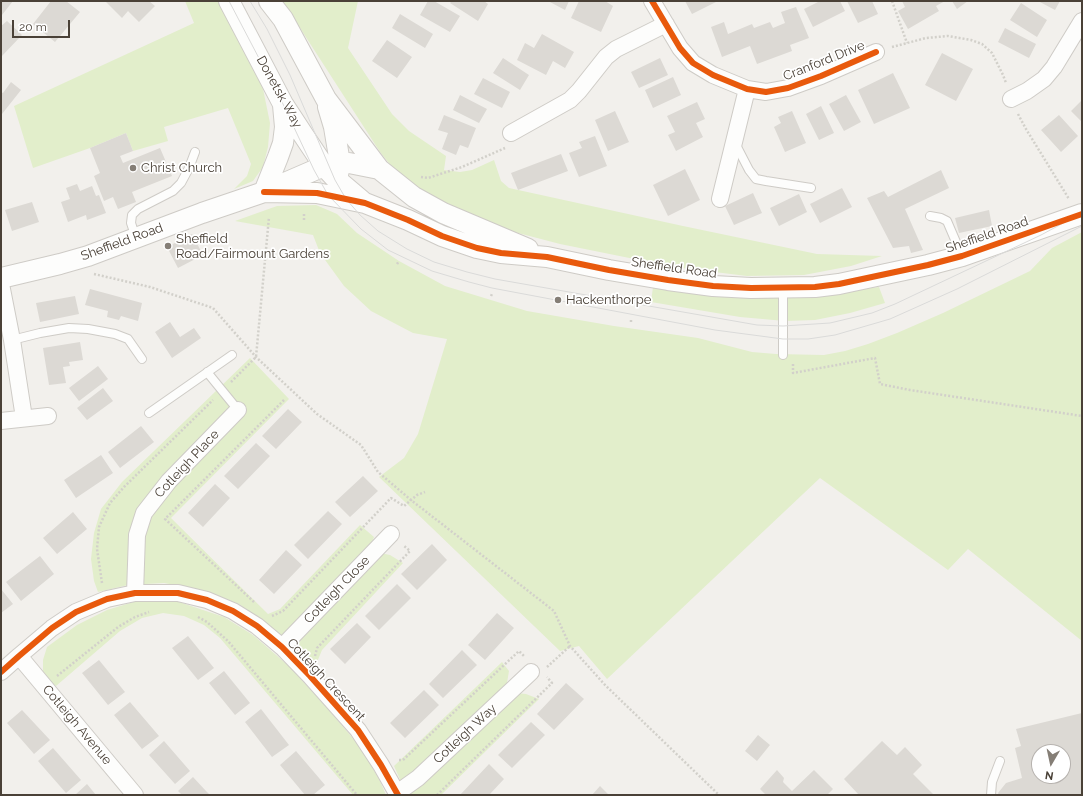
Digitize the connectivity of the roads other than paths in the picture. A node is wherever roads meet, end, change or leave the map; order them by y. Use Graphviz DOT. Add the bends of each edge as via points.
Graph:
graph roads {
  1 [pos="229,1"];
  2 [pos="269,1"];
  3 [pos="652,1"];
  4 [pos="1082,21"];
  5 [pos="666,24"];
  6 [pos="876,52"];
  7 [pos="747,89"];
  8 [pos="326,99"];
  9 [pos="1011,99"];
  10 [pos="283,104"];
  11 [pos="511,133"];
  12 [pos="734,142"];
  13 [pos="195,152"];
  14 [pos="334,170"];
  15 [pos="384,173"];
  16 [pos="811,188"];
  17 [pos="264,192"];
  18 [pos="316,193"];
  19 [pos="720,199"];
  20 [pos="365,203"];
  21 [pos="1076,207"];
  22 [pos="930,216"];
  23 [pos="136,238"];
  24 [pos="962,256"];
  25 [pos="547,257"];
  26 [pos="1,278"];
  27 [pos="1,284"];
  28 [pos="783,288"];
  29 [pos="4,321"];
  30 [pos="12,340"];
  31 [pos="783,354"];
  32 [pos="232,355"];
  33 [pos="142,359"];
  34 [pos="207,372"];
  35 [pos="238,410"];
  36 [pos="149,413"];
  37 [pos="48,416"];
  38 [pos="24,418"];
  39 [pos="1,421"];
  40 [pos="391,534"];
  41 [pos="135,593"];
  42 [pos="282,647"];
  43 [pos="19,656"];
  44 [pos="1,672"];
  45 [pos="531,672"];
  46 [pos="1000,761"];
  47 [pos="397,794"];
  48 [pos="135,795"];
  49 [pos="991,795"];
  1 -- 10 [label="street, Donetsk Way"];
  2 -- 8 [label="street" via="283,19"];
  3 -- 5 [label="street, Cranford Drive"];
  4 -- 9 [label="street" via="1044,79"];
  5 -- 7 [label="street, Cranford Drive" via="680,48 694,63 713,75"];
  5 -- 11 [label="street" via="616,49 606,57 570,100"];
  6 -- 7 [label="street, Cranford Drive" via="788,88 766,92"];
  7 -- 12 [label="street"];
  8 -- 14 [label="street" via="334,127"];
  8 -- 15 [label="street"];
  10 -- 14 [label="street, Donetsk Way"];
  10 -- 17 [label="street" via="283,143"];
  12 -- 16 [label="lane" via="756,179"];
  12 -- 19 [label="street"];
  13 -- 23 [label="lane" via="181,183 173,191 138,209 132,215 131,223"];
  14 -- 15 [label="street, Sheffield Road" via="349,163"];
  14 -- 17 [label="street, Sheffield Road"];
  14 -- 18 [label="street"];
  14 -- 20 [label="street, Donetsk Way"];
  15 -- 25 [label="street, Sheffield Road" via="414,198 443,213"];
  17 -- 18 [label="street, Sheffield Road"];
  17 -- 23 [label="street, Sheffield Road"];
  18 -- 20 [label="street, Sheffield Road"];
  20 -- 25 [label="street, Sheffield Road" via="476,248"];
  21 -- 24 [label="street, Sheffield Road"];
  22 -- 24 [label="lane" via="947,221"];
  23 -- 26 [label="street, Sheffield Road" via="88,256"];
  24 -- 28 [label="street, Sheffield Road" via="839,284"];
  25 -- 28 [label="street, Sheffield Road" via="705,285"];
  27 -- 29 [label="street"];
  28 -- 31 [label="lane"];
  29 -- 30 [label="street"];
  30 -- 33 [label="lane" via="70,328 88,329 128,339"];
  30 -- 38 [label="street"];
  32 -- 34 [label="lane"];
  34 -- 35 [label="lane"];
  34 -- 36 [label="lane"];
  35 -- 41 [label="street, Cotleigh Place" via="169,481 144,513 137,535"];
  37 -- 38 [label="street"];
  38 -- 39 [label="street"];
  40 -- 42 [label="street, Cotleigh Close"];
  41 -- 42 [label="street, Cotleigh Crescent" via="178,593 207,600 249,621"];
  41 -- 43 [label="street, Cotleigh Crescent" via="107,599 76,612"];
  42 -- 47 [label="street, Cotleigh Crescent" via="358,730"];
  43 -- 44 [label="street, Cotleigh Crescent"];
  43 -- 48 [label="street, Cotleigh Avenue"];
  45 -- 47 [label="street, Cotleigh Way" via="418,778"];
  46 -- 49 [label="lane" via="992,782"];
}
